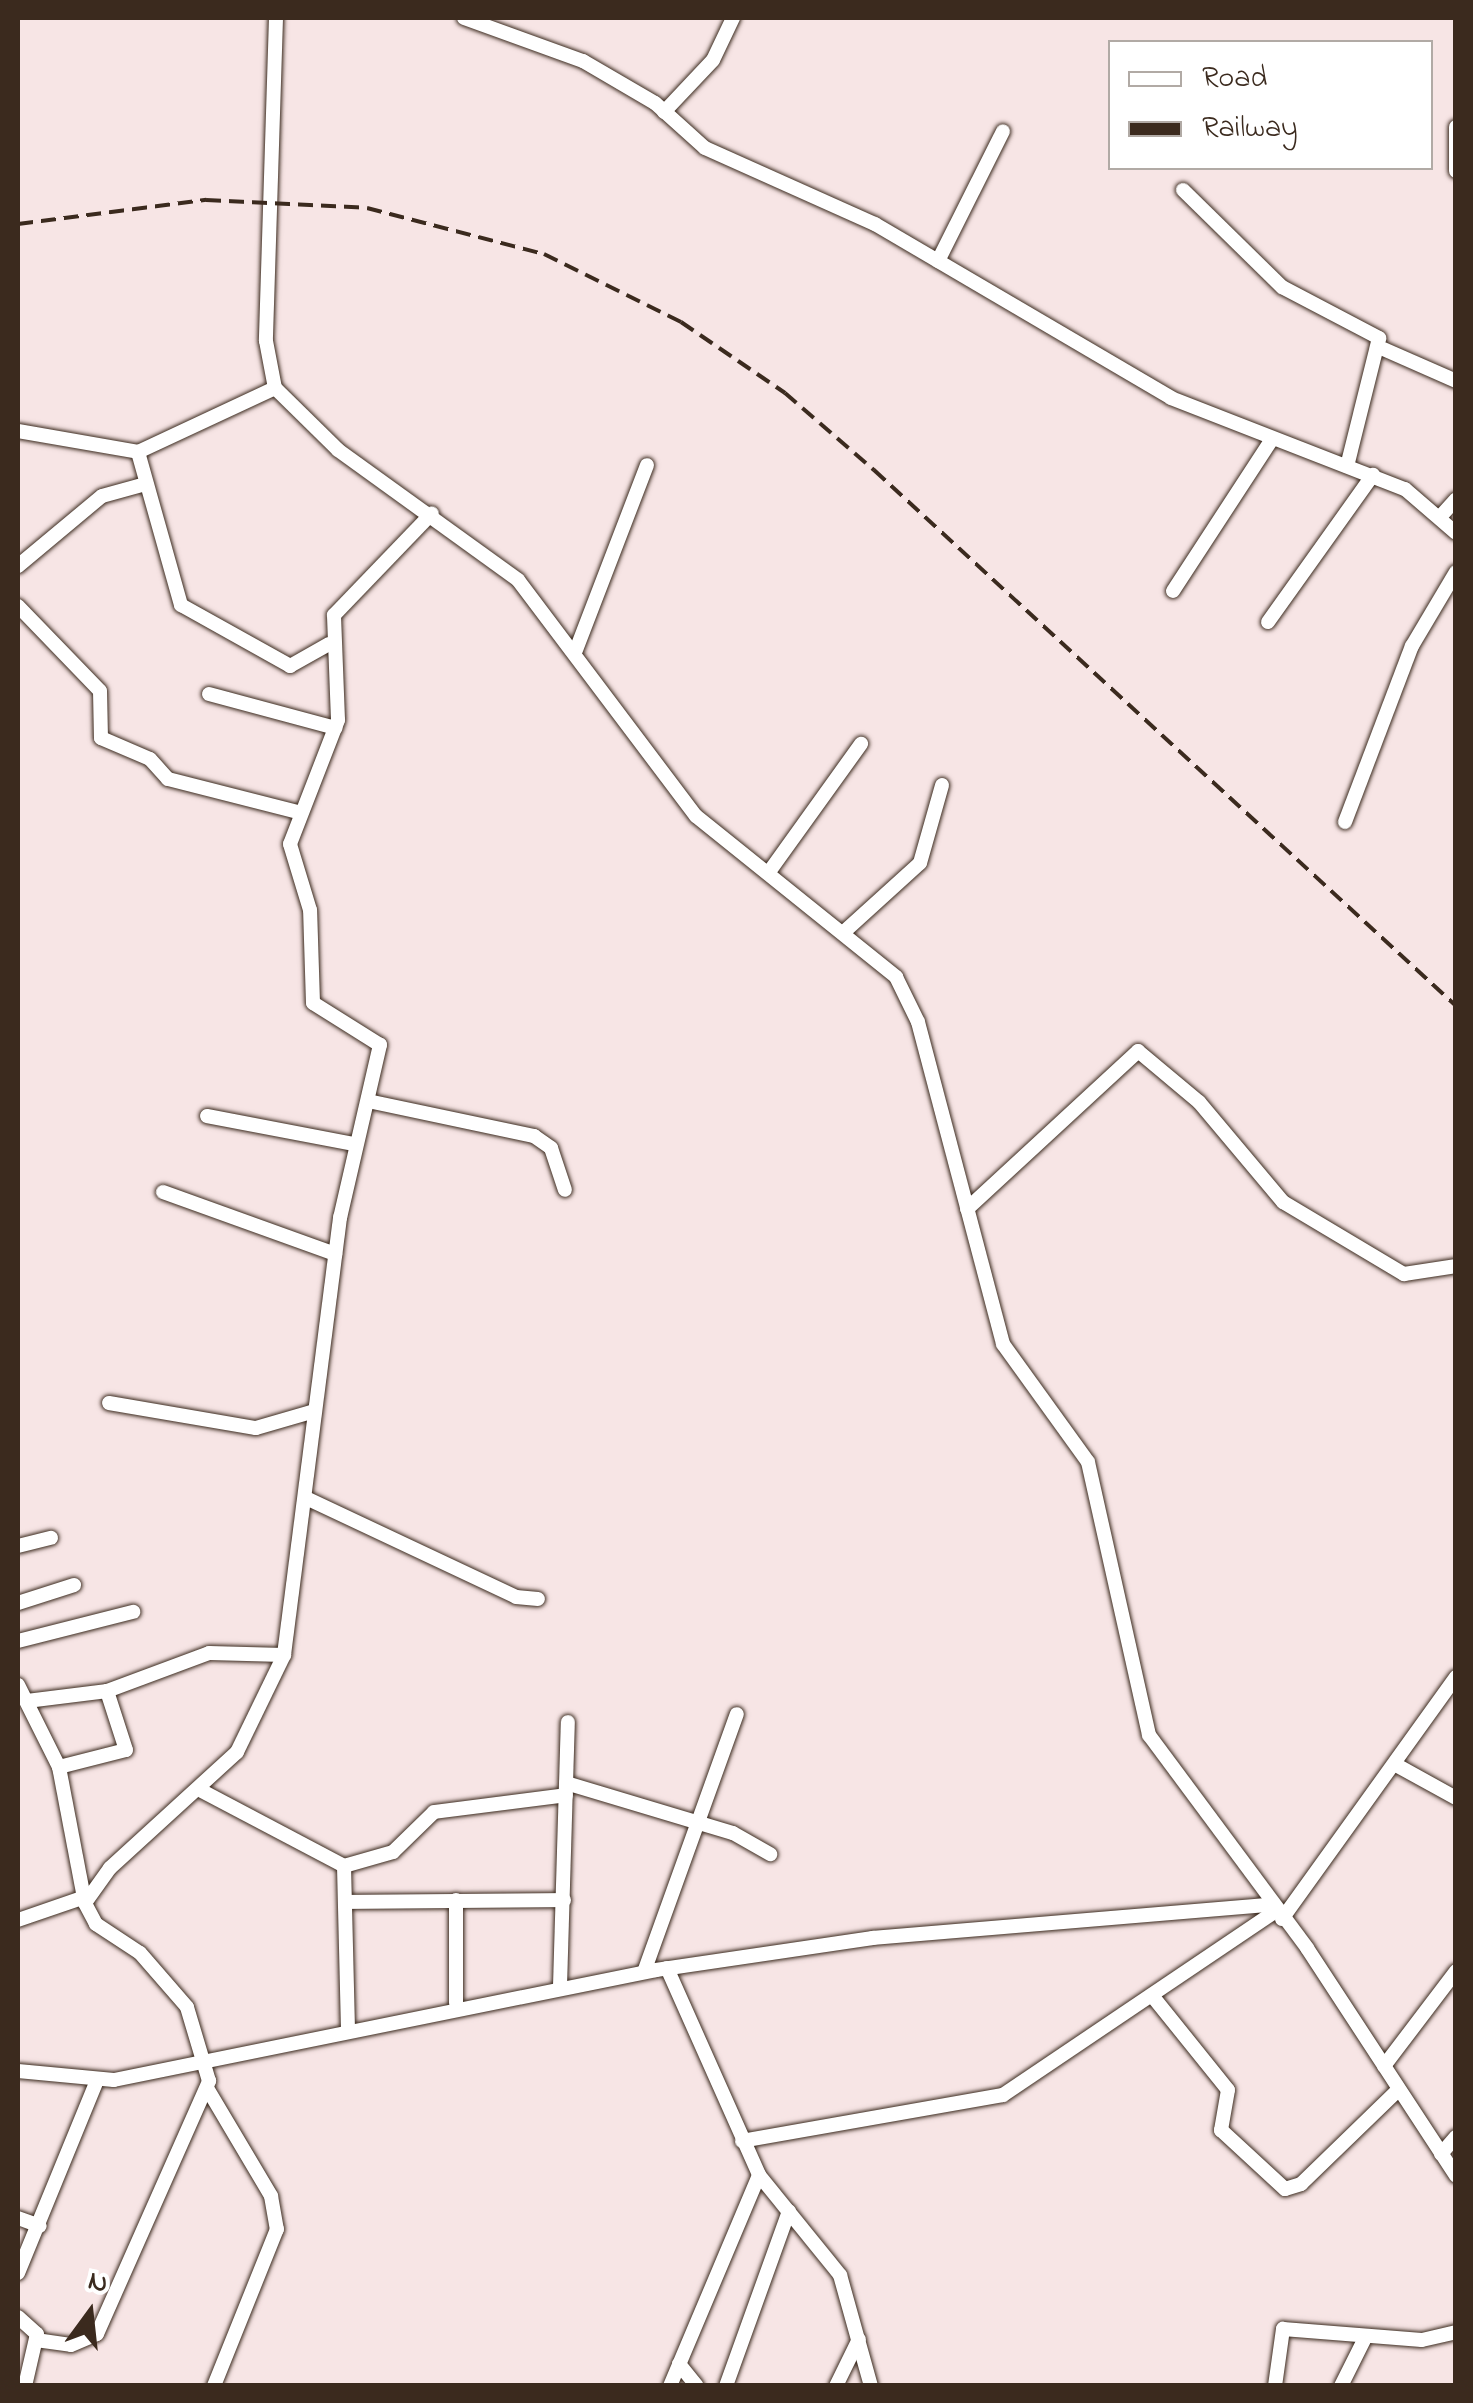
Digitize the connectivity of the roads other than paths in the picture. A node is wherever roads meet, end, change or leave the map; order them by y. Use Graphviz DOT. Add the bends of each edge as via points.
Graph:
graph roads {
  1 [pos="276,18"];
  2 [pos="464,18"];
  3 [pos="733,18"];
  4 [pos="660,107"];
  5 [pos="1456,127"];
  6 [pos="1003,131"];
  7 [pos="1456,171"];
  8 [pos="1183,190"];
  9 [pos="938,261"];
  10 [pos="1381,348"];
  11 [pos="1456,381"];
  12 [pos="275,388"];
  13 [pos="18,432"];
  14 [pos="1272,439"];
  15 [pos="138,452"];
  16 [pos="647,465"];
  17 [pos="1346,466"];
  18 [pos="1372,474"];
  19 [pos="146,484"];
  20 [pos="1456,500"];
  21 [pos="432,513"];
  22 [pos="1440,517"];
  23 [pos="1456,533"];
  24 [pos="18,566"];
  25 [pos="1456,572"];
  26 [pos="1173,591"];
  27 [pos="18,606"];
  28 [pos="1268,622"];
  29 [pos="330,644"];
  30 [pos="576,650"];
  31 [pos="208,694"];
  32 [pos="336,728"];
  33 [pos="861,744"];
  34 [pos="942,785"];
  35 [pos="301,814"];
  36 [pos="1345,822"];
  37 [pos="768,872"];
  38 [pos="846,931"];
  39 [pos="368,1101"];
  40 [pos="207,1116"];
  41 [pos="354,1144"];
  42 [pos="565,1190"];
  43 [pos="163,1192"];
  44 [pos="967,1209"];
  45 [pos="335,1254"];
  46 [pos="1456,1266"];
  47 [pos="109,1403"];
  48 [pos="315,1411"];
  49 [pos="306,1498"];
  50 [pos="51,1538"];
  51 [pos="18,1546"];
  52 [pos="74,1586"];
  53 [pos="538,1599"];
  54 [pos="18,1603"];
  55 [pos="133,1612"];
  56 [pos="18,1641"];
  57 [pos="284,1655"];
  58 [pos="1456,1677"];
  59 [pos="107,1691"];
  60 [pos="20,1694"];
  61 [pos="737,1714"];
  62 [pos="568,1722"];
  63 [pos="1398,1766"];
  64 [pos="59,1767"];
  65 [pos="566,1789"];
  66 [pos="202,1791"];
  67 [pos="1456,1798"];
  68 [pos="694,1823"];
  69 [pos="770,1854"];
  70 [pos="344,1866"];
  71 [pos="84,1900"];
  72 [pos="456,1900"];
  73 [pos="564,1900"];
  74 [pos="346,1902"];
  75 [pos="1276,1912"];
  76 [pos="18,1920"];
  77 [pos="667,1968"];
  78 [pos="1456,1971"];
  79 [pos="644,1972"];
  80 [pos="560,1986"];
  81 [pos="1154,1998"];
  82 [pos="456,2004"];
  83 [pos="348,2028"];
  84 [pos="207,2064"];
  85 [pos="1384,2066"];
  86 [pos="18,2071"];
  87 [pos="96,2080"];
  88 [pos="207,2088"];
  89 [pos="1399,2088"];
  90 [pos="1456,2137"];
  91 [pos="742,2141"];
  92 [pos="1441,2154"];
  93 [pos="758,2175"];
  94 [pos="1456,2176"];
  95 [pos="788,2211"];
  96 [pos="18,2218"];
  97 [pos="40,2226"];
  98 [pos="18,2273"];
  99 [pos="18,2317"];
  100 [pos="1456,2332"];
  101 [pos="859,2338"];
  102 [pos="1365,2338"];
  103 [pos="36,2340"];
  104 [pos="679,2364"];
  105 [pos="25,2386"];
  106 [pos="214,2386"];
  107 [pos="670,2386"];
  108 [pos="697,2386"];
  109 [pos="726,2386"];
  110 [pos="836,2386"];
  111 [pos="871,2386"];
  112 [pos="1275,2386"];
  113 [pos="1341,2386"];
  1 -- 12 [label="street" via="266,341"];
  2 -- 4 [label="street" via="583,61"];
  3 -- 4 [label="street" via="713,60"];
  4 -- 9 [label="street" via="705,148"];
  5 -- 7 [label="street"];
  6 -- 9 [label="street"];
  8 -- 10 [label="street" via="1282,287 1374,331"];
  9 -- 14 [label="street" via="1171,398"];
  10 -- 11 [label="street"];
  10 -- 17 [label="street"];
  12 -- 15 [label="street"];
  12 -- 21 [label="street" via="338,450"];
  13 -- 15 [label="street"];
  14 -- 17 [label="street"];
  14 -- 26 [label="street"];
  15 -- 19 [label="street"];
  16 -- 30 [label="street"];
  17 -- 18 [label="street"];
  18 -- 22 [label="street"];
  18 -- 28 [label="street"];
  19 -- 24 [label="street" via="102,496"];
  19 -- 29 [label="street" via="186,611 290,666"];
  20 -- 22 [label="street"];
  21 -- 29 [label="street" via="343,600"];
  21 -- 30 [label="street" via="527,588"];
  22 -- 23 [label="street"];
  25 -- 36 [label="street" via="1398,677"];
  27 -- 35 [label="street" via="100,691 101,738 150,758 168,779"];
  29 -- 32 [label="street"];
  30 -- 37 [label="street" via="682,802"];
  31 -- 32 [label="street"];
  32 -- 35 [label="street"];
  33 -- 37 [label="street"];
  34 -- 38 [label="street" via="920,864"];
  35 -- 39 [label="street" via="290,844 310,910 310,997 326,1015 378,1037"];
  37 -- 38 [label="street"];
  38 -- 44 [label="street" via="908,999"];
  39 -- 41 [label="street"];
  39 -- 42 [label="street" via="534,1136 552,1148"];
  40 -- 41 [label="street"];
  41 -- 45 [label="street"];
  43 -- 45 [label="street"];
  44 -- 46 [label="street" via="1138,1051 1199,1102 1283,1202 1404,1274"];
  44 -- 75 [label="street" via="1003,1344 1088,1462 1149,1734"];
  45 -- 48 [label="street"];
  47 -- 48 [label="street" via="256,1428"];
  48 -- 49 [label="street"];
  49 -- 53 [label="street" via="516,1598"];
  49 -- 57 [label="street"];
  50 -- 51 [label="street"];
  52 -- 54 [label="street"];
  55 -- 56 [label="street"];
  57 -- 59 [label="street" via="208,1653"];
  57 -- 66 [label="street" via="257,1720"];
  58 -- 63 [label="street"];
  59 -- 60 [label="street"];
  59 -- 64 [label="street" via="126,1750"];
  60 -- 64 [label="street"];
  61 -- 68 [label="street"];
  62 -- 65 [label="street"];
  63 -- 67 [label="street"];
  63 -- 75 [label="street"];
  64 -- 71 [label="street"];
  65 -- 68 [label="street"];
  65 -- 70 [label="street" via="434,1812 392,1852"];
  65 -- 73 [label="street"];
  66 -- 70 [label="street"];
  66 -- 71 [label="street" via="110,1868"];
  68 -- 69 [label="street"];
  68 -- 79 [label="street"];
  70 -- 74 [label="street"];
  71 -- 76 [label="street"];
  71 -- 84 [label="street" via="96,1924 165,1977"];
  72 -- 73 [label="street"];
  72 -- 74 [label="street"];
  72 -- 82 [label="street"];
  73 -- 80 [label="street"];
  74 -- 83 [label="street"];
  75 -- 77 [label="street" via="873,1938"];
  75 -- 81 [label="street" via="1244,1925"];
  75 -- 85 [label="street"];
  77 -- 79 [label="street"];
  77 -- 91 [label="street"];
  78 -- 85 [label="street"];
  79 -- 80 [label="street"];
  80 -- 82 [label="street"];
  81 -- 89 [label="street" via="1228,2090 1221,2130 1285,2188 1301,2184"];
  81 -- 91 [label="street" via="1003,2095"];
  82 -- 83 [label="street"];
  83 -- 84 [label="street"];
  84 -- 87 [label="street"];
  84 -- 88 [label="street"];
  85 -- 89 [label="street"];
  86 -- 87 [label="street"];
  87 -- 97 [label="street"];
  88 -- 103 [label="street" via="97,2334 71,2345"];
  88 -- 106 [label="street" via="271,2196 276,2228"];
  89 -- 92 [label="street"];
  90 -- 92 [label="street"];
  91 -- 93 [label="street"];
  92 -- 94 [label="street"];
  93 -- 95 [label="street"];
  93 -- 104 [label="street"];
  95 -- 101 [label="street" via="830,2257"];
  95 -- 109 [label="street"];
  96 -- 97 [label="street"];
  97 -- 98 [label="street"];
  99 -- 103 [label="street"];
  100 -- 102 [label="street"];
  101 -- 110 [label="street"];
  101 -- 111 [label="street"];
  102 -- 112 [label="street" via="1283,2328"];
  102 -- 113 [label="street"];
  103 -- 105 [label="street"];
  104 -- 107 [label="street"];
  104 -- 108 [label="street"];
}
